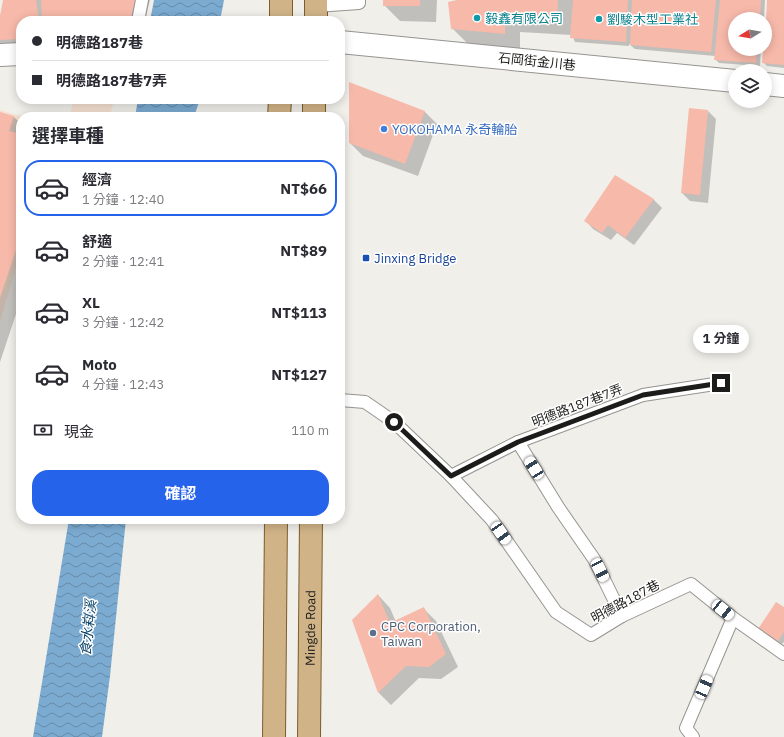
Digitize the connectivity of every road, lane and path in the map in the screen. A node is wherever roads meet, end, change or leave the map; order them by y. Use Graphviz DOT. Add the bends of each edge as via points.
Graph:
graph roads {
  1 [pos="142,0"];
  2 [pos="281,0"];
  3 [pos="359,0"];
  4 [pos="316,9"];
  5 [pos="139,16"];
  6 [pos="281,16"];
  7 [pos="345,42"];
  8 [pos="16,54"];
  9 [pos="0,55"];
  10 [pos="728,80"];
  11 [pos="772,85"];
  12 [pos="784,86"];
  13 [pos="721,383"];
  14 [pos="345,400"];
  15 [pos="518,442"];
  16 [pos="451,476"];
  17 [pos="276,524"];
  18 [pos="312,524"];
  19 [pos="622,616"];
  20 [pos="733,618"];
  21 [pos="784,654"];
  22 [pos="274,737"];
  23 [pos="309,737"];
  24 [pos="693,737"];
  1 -- 5 [label="lane"];
  2 -- 6 [label="main road"];
  3 -- 4 [label="lane" via="359,3"];
  7 -- 10 [label="street, 石岡街金川巷"];
  8 -- 9 [label="street"];
  11 -- 12 [label="street"];
  13 -- 15 [label="lane, 明德路187巷7弄" via="643,395"];
  14 -- 16 [label="lane, 明德路187巷" via="365,402 394,422"];
  15 -- 16 [label="lane, 明德路187巷7弄"];
  15 -- 19 [label="lane" via="594,559"];
  16 -- 19 [label="lane, 明德路187巷" via="492,520 556,612 591,635"];
  17 -- 22 [label="main road"];
  18 -- 23 [label="main road, Mingde Road"];
  19 -- 20 [label="lane, 明德路187巷" via="691,584"];
  20 -- 21 [label="lane, 明德路187巷"];
  20 -- 24 [label="lane" via="686,728"];
}
